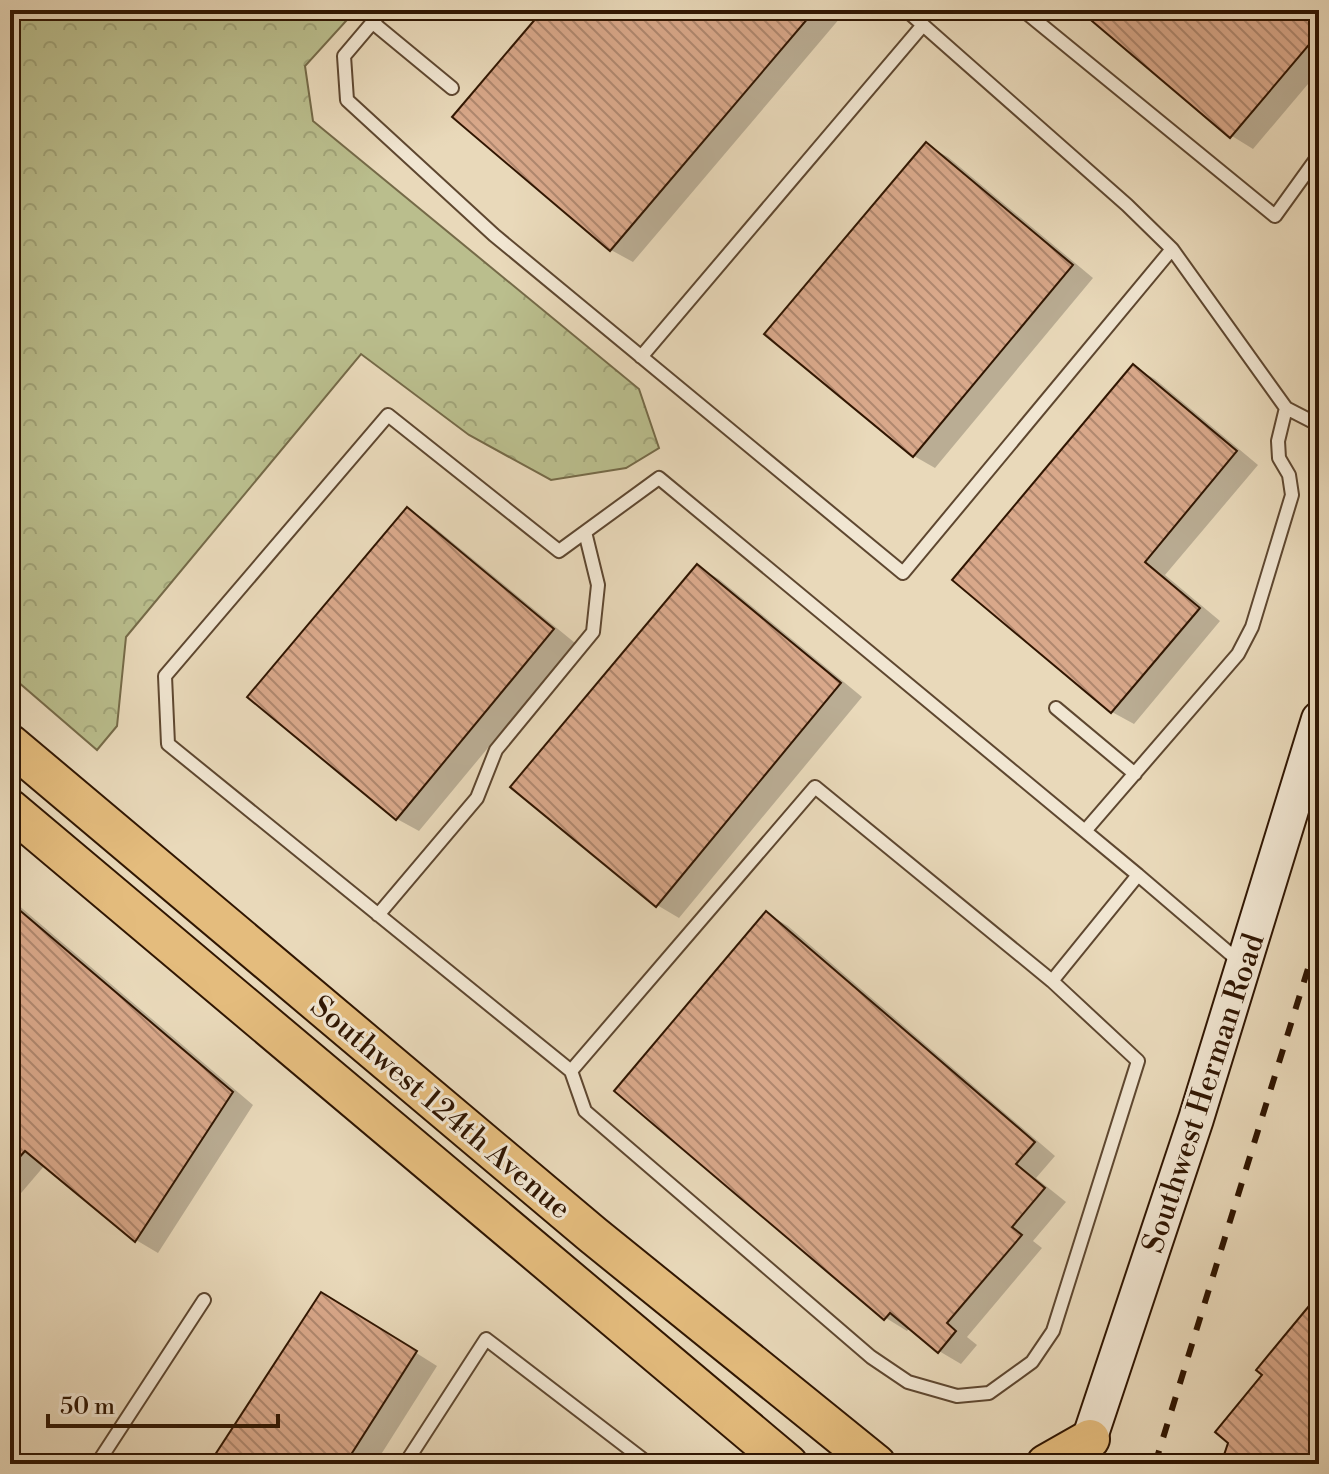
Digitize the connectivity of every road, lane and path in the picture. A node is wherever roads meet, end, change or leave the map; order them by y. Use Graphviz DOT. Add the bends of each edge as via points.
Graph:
graph roads {
  1 [pos="383,10"];
  2 [pos="906,10"];
  3 [pos="1023,10"];
  4 [pos="372,22"];
  5 [pos="923,25"];
  6 [pos="452,88"];
  7 [pos="1319,155"];
  8 [pos="1172,249"];
  9 [pos="641,357"];
  10 [pos="1286,408"];
  11 [pos="1319,425"];
  12 [pos="585,532"];
  13 [pos="1056,708"];
  14 [pos="1319,719"];
  15 [pos="10,744"];
  16 [pos="1135,774"];
  17 [pos="10,809"];
  18 [pos="1085,831"];
  19 [pos="1138,875"];
  20 [pos="378,915"];
  21 [pos="1244,965"];
  22 [pos="1052,981"];
  23 [pos="571,1071"];
  24 [pos="204,1300"];
  25 [pos="1086,1452"];
  26 [pos="97,1464"];
  27 [pos="405,1464"];
  28 [pos="649,1464"];
  29 [pos="788,1464"];
  30 [pos="876,1464"];
  31 [pos="1046,1464"];
  1 -- 4 [label="lane"];
  2 -- 5 [label="lane"];
  3 -- 7 [label="lane" via="1275,216"];
  4 -- 6 [label="lane"];
  4 -- 9 [label="lane" via="344,56 347,100 494,235"];
  5 -- 8 [label="lane"];
  5 -- 9 [label="lane"];
  8 -- 9 [label="lane" via="903,573"];
  8 -- 10 [label="lane"];
  10 -- 11 [label="lane"];
  10 -- 16 [label="lane" via="1279,458 1292,495 1252,627 1238,654"];
  12 -- 18 [label="lane" via="659,478"];
  12 -- 20 [label="lane" via="598,585 593,632 496,750 477,798"];
  12 -- 20 [label="lane" via="559,551 388,415 165,676 168,744"];
  13 -- 16 [label="lane"];
  14 -- 21 [label="main road, Southwest Herman Road"];
  15 -- 30 [label="main road, Southwest 124th Avenue" via="593,1235"];
  16 -- 18 [label="lane"];
  17 -- 29 [label="main road, Southwest 124th Avenue"];
  18 -- 19 [label="lane"];
  19 -- 21 [label="lane"];
  19 -- 22 [label="lane"];
  20 -- 23 [label="lane"];
  21 -- 25 [label="main road, Southwest Herman Road"];
  22 -- 23 [label="lane" via="815,787"];
  22 -- 23 [label="lane" via="1138,1061 1053,1331 1032,1362 989,1393 957,1396 908,1382 871,1357 585,1111"];
  24 -- 26 [label="lane"];
  25 -- 31 [label="main road"];
  27 -- 28 [label="lane" via="486,1339"];
}
